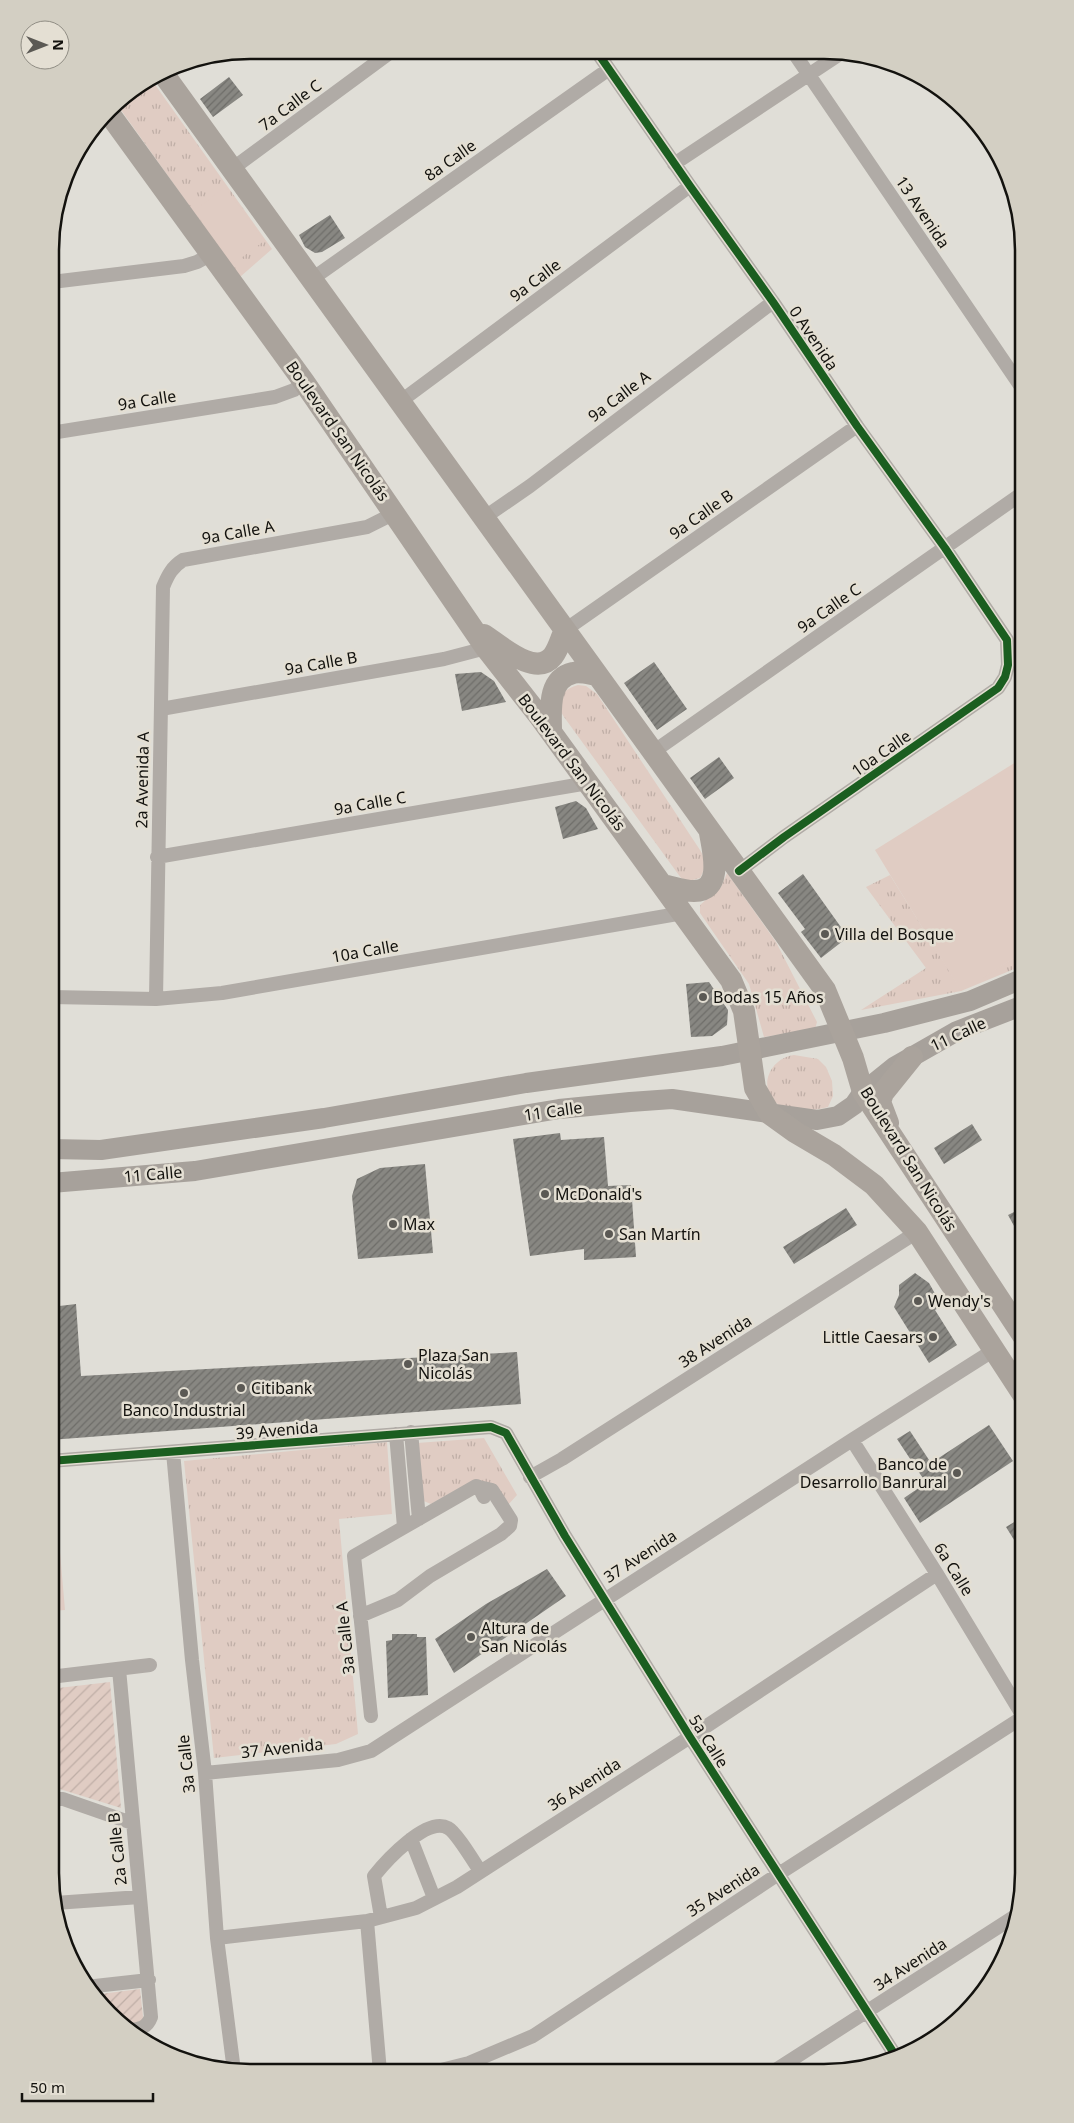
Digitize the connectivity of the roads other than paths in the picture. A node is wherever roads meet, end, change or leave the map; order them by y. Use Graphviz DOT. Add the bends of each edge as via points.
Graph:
graph roads {
  1 [pos="381,59"];
  2 [pos="602,59"];
  3 [pos="798,59"];
  4 [pos="833,59"];
  5 [pos="609,69"];
  6 [pos="809,75"];
  7 [pos="166,78"];
  8 [pos="112,118"];
  9 [pos="674,164"];
  10 [pos="232,170"];
  11 [pos="690,186"];
  12 [pos="210,255"];
  13 [pos="312,280"];
  14 [pos="59,281"];
  15 [pos="773,302"];
  16 [pos="1015,378"];
  17 [pos="304,382"];
  18 [pos="401,401"];
  19 [pos="857,426"];
  20 [pos="59,432"];
  21 [pos="1015,498"];
  22 [pos="395,513"];
  23 [pos="485,517"];
  24 [pos="945,548"];
  25 [pos="174,566"];
  26 [pos="565,630"];
  27 [pos="480,639"];
  28 [pos="1006,640"];
  29 [pos="597,675"];
  30 [pos="161,709"];
  31 [pos="551,731"];
  32 [pos="653,752"];
  33 [pos="588,783"];
  34 [pos="710,830"];
  35 [pos="157,857"];
  36 [pos="739,871"];
  37 [pos="663,885"];
  38 [pos="683,913"];
  39 [pos="1015,982"];
  40 [pos="59,998"];
  41 [pos="156,999"];
  42 [pos="1015,1008"];
  43 [pos="842,1031"];
  44 [pos="748,1051"];
  45 [pos="912,1057"];
  46 [pos="863,1092"];
  47 [pos="770,1114"];
  48 [pos="897,1144"];
  49 [pos="59,1149"];
  50 [pos="59,1182"];
  51 [pos="918,1232"];
  52 [pos="1015,1320"];
  53 [pos="994,1350"];
  54 [pos="1015,1382"];
  55 [pos="411,1432"];
  56 [pos="506,1433"];
  57 [pos="396,1434"];
  58 [pos="852,1440"];
  59 [pos="173,1452"];
  60 [pos="59,1460"];
  61 [pos="530,1477"];
  62 [pos="419,1519"];
  63 [pos="404,1527"];
  64 [pos="937,1574"];
  65 [pos="604,1600"];
  66 [pos="360,1616"];
  67 [pos="150,1665"];
  68 [pos="119,1669"];
  69 [pos="59,1676"];
  70 [pos="1015,1705"];
  71 [pos="371,1716"];
  72 [pos="1015,1723"];
  73 [pos="690,1738"];
  74 [pos="205,1774"];
  75 [pos="59,1799"];
  76 [pos="132,1823"];
  77 [pos="411,1840"];
  78 [pos="480,1871"];
  79 [pos="777,1875"];
  80 [pos="140,1897"];
  81 [pos="434,1898"];
  82 [pos="61,1903"];
  83 [pos="381,1917"];
  84 [pos="1010,1920"];
  85 [pos="367,1921"];
  86 [pos="217,1938"];
  87 [pos="149,1980"];
  88 [pos="96,1986"];
  89 [pos="866,2013"];
  90 [pos="140,2029"];
  91 [pos="893,2051"];
  92 [pos="233,2064"];
  93 [pos="379,2064"];
  94 [pos="464,2064"];
  95 [pos="785,2064"];
  1 -- 10 [label="street, 7a Calle C"];
  2 -- 5 [label="street, 0 Avenida"];
  3 -- 6 [label="street, 13 Avenida"];
  4 -- 6 [label="street"];
  5 -- 9 [label="street, 0 Avenida"];
  5 -- 13 [label="street, 8a Calle"];
  6 -- 9 [label="street"];
  6 -- 16 [label="street, 13 Avenida"];
  7 -- 10 [label="main road, Boulevard San Nicolás"];
  8 -- 12 [label="main road, Boulevard San Nicolás"];
  9 -- 11 [label="street, 0 Avenida"];
  10 -- 13 [label="main road, Boulevard San Nicolás"];
  11 -- 15 [label="street, 0 Avenida"];
  11 -- 18 [label="street, 9a Calle"];
  12 -- 14 [label="street" via="184,266"];
  12 -- 17 [label="main road, Boulevard San Nicolás"];
  13 -- 18 [label="main road, Boulevard San Nicolás"];
  15 -- 19 [label="street, 0 Avenida"];
  15 -- 23 [label="street, 9a Calle A"];
  17 -- 20 [label="street, 9a Calle" via="294,390 275,396"];
  17 -- 22 [label="main road, Boulevard San Nicolás"];
  18 -- 23 [label="main road, Boulevard San Nicolás"];
  19 -- 24 [label="street, 0 Avenida"];
  19 -- 26 [label="street, 9a Calle B"];
  21 -- 24 [label="street, 9a Calle C"];
  22 -- 25 [label="street, 9a Calle A" via="367,527 192,558"];
  22 -- 27 [label="main road, Boulevard San Nicolás"];
  23 -- 26 [label="main road, Boulevard San Nicolás"];
  24 -- 28 [label="street, 0 Avenida"];
  24 -- 32 [label="street, 9a Calle C"];
  25 -- 30 [label="street, 2a Avenida A" via="162,587"];
  26 -- 27 [label="main road" via="552,658 544,664 531,664"];
  26 -- 29 [label="main road, Boulevard San Nicolás"];
  27 -- 30 [label="street, 9a Calle B" via="444,659"];
  27 -- 31 [label="main road, Boulevard San Nicolás"];
  28 -- 36 [label="street, 10a Calle" via="1008,665 998,688"];
  29 -- 31 [label="main road" via="575,672 560,681 550,706"];
  29 -- 32 [label="main road, Boulevard San Nicolás"];
  30 -- 35 [label="street, 2a Avenida A"];
  31 -- 33 [label="main road, Boulevard San Nicolás"];
  32 -- 34 [label="main road, Boulevard San Nicolás"];
  33 -- 35 [label="street, 9a Calle C"];
  33 -- 37 [label="main road, Boulevard San Nicolás"];
  34 -- 36 [label="main road, Boulevard San Nicolás"];
  34 -- 37 [label="main road" via="714,870 709,884 692,891"];
  35 -- 41 [label="street, 2a Avenida A"];
  36 -- 43 [label="main road, Boulevard San Nicolás" via="825,990"];
  37 -- 38 [label="main road, Boulevard San Nicolás"];
  38 -- 41 [label="street, 10a Calle" via="222,993"];
  38 -- 44 [label="main road, Boulevard San Nicolás" via="731,980 744,1011"];
  39 -- 43 [label="main road, 11 Calle" via="970,1000"];
  40 -- 41 [label="street, 10a Calle"];
  42 -- 45 [label="main road, 11 Calle" via="957,1031"];
  43 -- 44 [label="main road, 11 Calle"];
  43 -- 46 [label="main road, Boulevard San Nicolás"];
  44 -- 47 [label="main road, Boulevard San Nicolás" via="755,1088"];
  44 -- 49 [label="main road, 11 Calle" via="101,1150"];
  45 -- 46 [label="main road, 11 Calle"];
  45 -- 48 [label="main road" via="880,1102"];
  46 -- 47 [label="main road, 11 Calle" via="854,1105 838,1116 817,1120"];
  46 -- 48 [label="main road, Boulevard San Nicolás"];
  47 -- 50 [label="main road, 11 Calle" via="672,1099 559,1109 195,1171"];
  47 -- 51 [label="main road, Boulevard San Nicolás" via="874,1185"];
  48 -- 52 [label="main road, Boulevard San Nicolás"];
  51 -- 53 [label="main road, Boulevard San Nicolás"];
  51 -- 61 [label="street, 38 Avenida"];
  53 -- 54 [label="main road, Boulevard San Nicolás"];
  53 -- 58 [label="street, 37 Avenida"];
  55 -- 56 [label="street, 39 Avenida" via="491,1427"];
  55 -- 57 [label="street, 39 Avenida"];
  55 -- 62 [label="street"];
  56 -- 61 [label="street, 5a Calle"];
  57 -- 59 [label="street, 39 Avenida"];
  57 -- 63 [label="street"];
  58 -- 64 [label="street, 6a Calle"];
  58 -- 65 [label="street, 37 Avenida"];
  59 -- 60 [label="street, 39 Avenida"];
  59 -- 74 [label="street, 3a Calle"];
  61 -- 65 [label="street, 5a Calle"];
  62 -- 63 [label="street"];
  62 -- 66 [label="street" via="476,1486 481,1492 492,1490 511,1520 510,1526 500,1534 430,1576 398,1600"];
  63 -- 66 [label="street, 3a Calle A" via="354,1556"];
  64 -- 70 [label="street, 6a Calle"];
  64 -- 73 [label="street, 36 Avenida"];
  65 -- 73 [label="street, 5a Calle"];
  65 -- 74 [label="street, 37 Avenida" via="371,1751 338,1760"];
  66 -- 71 [label="street, 3a Calle A"];
  67 -- 68 [label="street"];
  68 -- 69 [label="street"];
  68 -- 76 [label="street, 2a Calle B"];
  72 -- 79 [label="street, 35 Avenida"];
  73 -- 78 [label="street, 36 Avenida"];
  73 -- 79 [label="street, 5a Calle"];
  74 -- 86 [label="street, 3a Calle"];
  75 -- 76 [label="street"];
  76 -- 80 [label="street, 2a Calle B"];
  77 -- 78 [label="street" via="440,1825 449,1828"];
  77 -- 81 [label="street"];
  77 -- 83 [label="street" via="388,1858 374,1876"];
  78 -- 81 [label="street, 36 Avenida"];
  79 -- 89 [label="street, 5a Calle"];
  79 -- 94 [label="street, 35 Avenida" via="533,2036"];
  80 -- 82 [label="street"];
  80 -- 87 [label="street, 2a Calle B"];
  81 -- 83 [label="street, 36 Avenida" via="416,1908"];
  83 -- 85 [label="street, 36 Avenida"];
  84 -- 89 [label="street, 34 Avenida"];
  85 -- 86 [label="street, 36 Avenida"];
  85 -- 93 [label="street"];
  86 -- 92 [label="street, 3a Calle"];
  87 -- 88 [label="street"];
  87 -- 90 [label="street, 2a Calle B" via="151,2017 149,2024"];
  89 -- 91 [label="street, 5a Calle"];
  89 -- 95 [label="street, 34 Avenida"];
}
